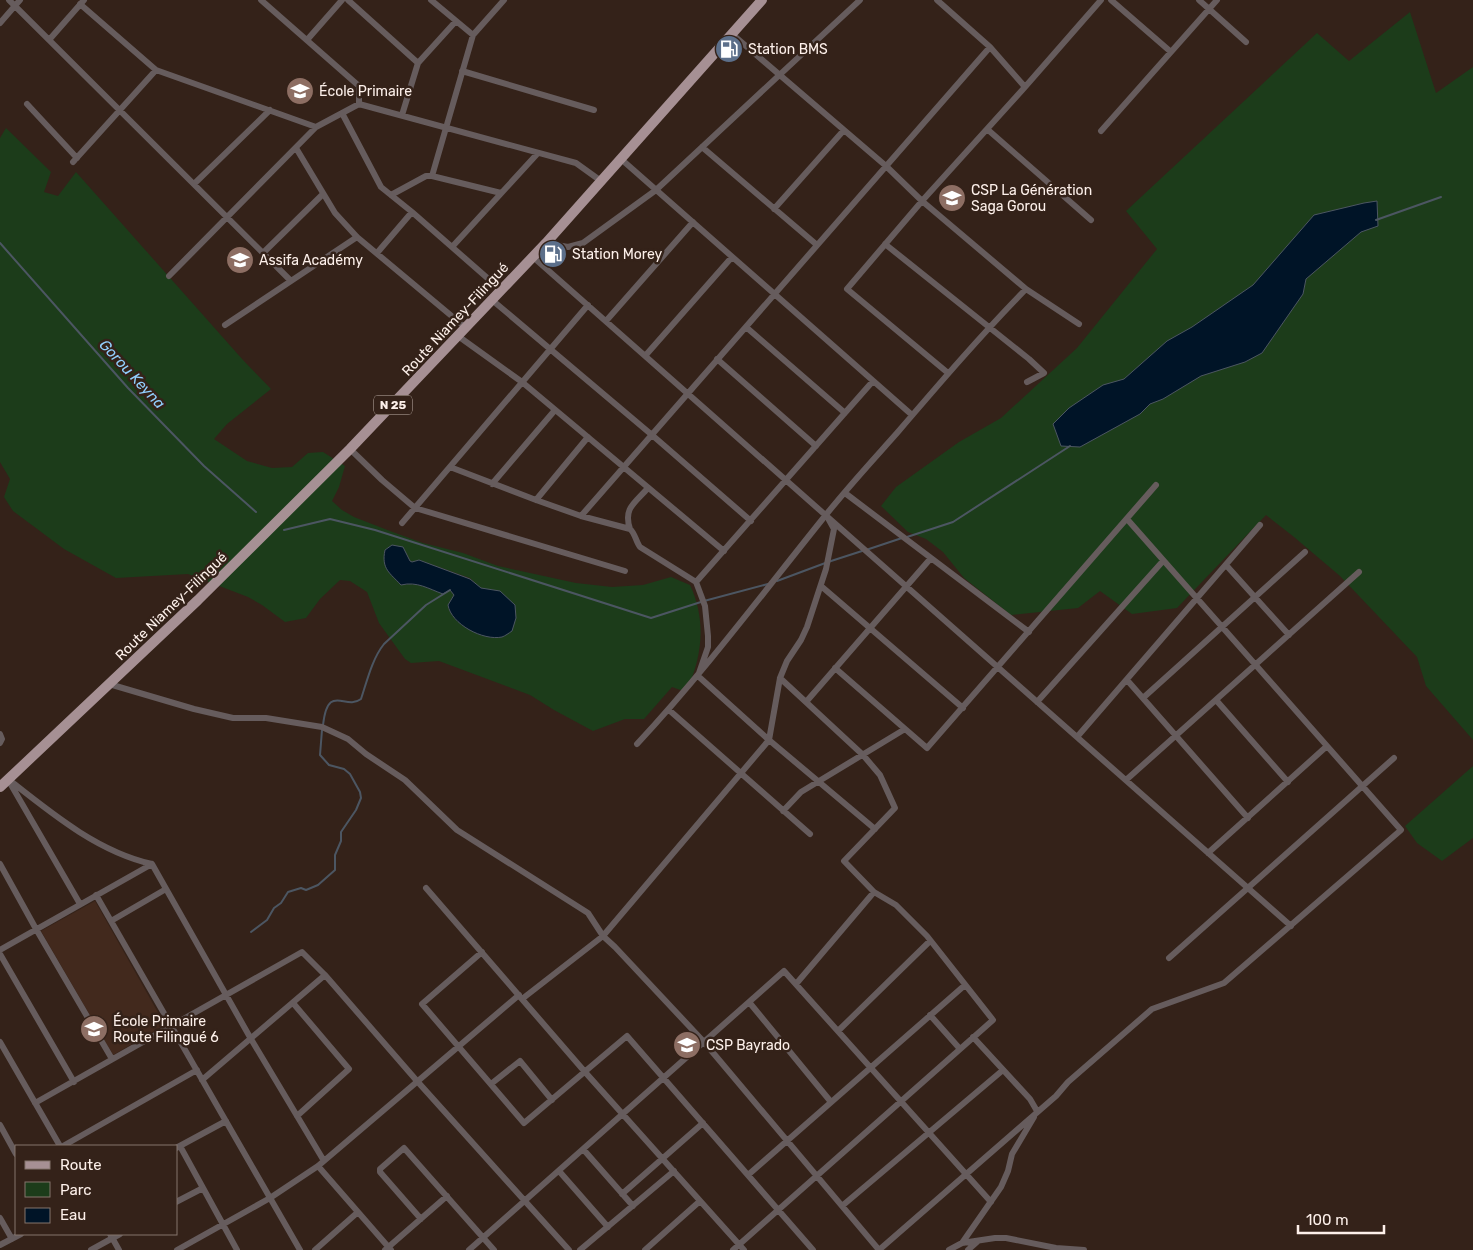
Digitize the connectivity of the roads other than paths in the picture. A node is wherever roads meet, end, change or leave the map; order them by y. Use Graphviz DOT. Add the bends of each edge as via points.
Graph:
graph roads {
  1 [pos="9,0"];
  2 [pos="20,0"];
  3 [pos="261,0"];
  4 [pos="342,0"];
  5 [pos="348,0"];
  6 [pos="431,0"];
  7 [pos="504,0"];
  8 [pos="860,0"];
  9 [pos="937,0"];
  10 [pos="1101,0"];
  11 [pos="1111,0"];
  12 [pos="1199,0"];
  13 [pos="1217,0"];
  14 [pos="759,1"];
  15 [pos="82,2"];
  16 [pos="15,6"];
  17 [pos="1209,9"];
  18 [pos="456,21"];
  19 [pos="0,24"];
  20 [pos="732,34"];
  21 [pos="473,35"];
  22 [pos="49,40"];
  23 [pos="306,40"];
  24 [pos="1246,42"];
  25 [pos="990,47"];
  26 [pos="1171,52"];
  27 [pos="418,63"];
  28 [pos="156,70"];
  29 [pos="462,72"];
  30 [pos="780,74"];
  31 [pos="1025,88"];
  32 [pos="27,104"];
  33 [pos="360,104"];
  34 [pos="120,110"];
  35 [pos="270,110"];
  36 [pos="594,110"];
  37 [pos="342,113"];
  38 [pos="402,115"];
  39 [pos="446,127"];
  40 [pos="316,128"];
  41 [pos="987,129"];
  42 [pos="844,130"];
  43 [pos="1101,131"];
  44 [pos="702,147"];
  45 [pos="296,148"];
  46 [pos="538,152"];
  47 [pos="621,159"];
  48 [pos="886,166"];
  49 [pos="432,176"];
  50 [pos="601,181"];
  51 [pos="194,184"];
  52 [pos="656,190"];
  53 [pos="501,193"];
  54 [pos="323,194"];
  55 [pos="392,195"];
  56 [pos="922,200"];
  57 [pos="774,209"];
  58 [pos="412,212"];
  59 [pos="227,217"];
  60 [pos="1091,220"];
  61 [pos="693,222"];
  62 [pos="357,236"];
  63 [pos="546,243"];
  64 [pos="885,244"];
  65 [pos="817,245"];
  66 [pos="452,247"];
  67 [pos="263,253"];
  68 [pos="376,253"];
  69 [pos="533,257"];
  70 [pos="732,257"];
  71 [pos="170,276"];
  72 [pos="291,281"];
  73 [pos="1026,289"];
  74 [pos="501,290"];
  75 [pos="774,294"];
  76 [pos="492,300"];
  77 [pos="588,306"];
  78 [pos="606,321"];
  79 [pos="1079,324"];
  80 [pos="225,325"];
  81 [pos="746,327"];
  82 [pos="466,328"];
  83 [pos="988,328"];
  84 [pos="458,336"];
  85 [pos="551,348"];
  86 [pos="645,356"];
  87 [pos="717,359"];
  88 [pos="948,373"];
  89 [pos="873,381"];
  90 [pos="522,382"];
  91 [pos="1027,382"];
  92 [pos="688,393"];
  93 [pos="555,410"];
  94 [pos="845,413"];
  95 [pos="912,415"];
  96 [pos="652,435"];
  97 [pos="588,438"];
  98 [pos="816,446"];
  99 [pos="350,450"];
  100 [pos="450,467"];
  101 [pos="623,468"];
  102 [pos="786,480"];
  103 [pos="492,484"];
  104 [pos="1156,485"];
  105 [pos="648,488"];
  106 [pos="845,493"];
  107 [pos="536,500"];
  108 [pos="415,508"];
  109 [pos="826,515"];
  110 [pos="581,516"];
  111 [pos="1127,519"];
  112 [pos="750,521"];
  113 [pos="402,523"];
  114 [pos="1260,525"];
  115 [pos="630,529"];
  116 [pos="724,552"];
  117 [pos="1305,552"];
  118 [pos="931,558"];
  119 [pos="1164,561"];
  120 [pos="1226,564"];
  121 [pos="625,570"];
  122 [pos="1359,572"];
  123 [pos="696,582"];
  124 [pos="821,586"];
  125 [pos="906,586"];
  126 [pos="1255,597"];
  127 [pos="1197,598"];
  128 [pos="1222,627"];
  129 [pos="870,628"];
  130 [pos="1029,632"];
  131 [pos="1289,635"];
  132 [pos="1255,665"];
  133 [pos="998,667"];
  134 [pos="835,668"];
  135 [pos="698,676"];
  136 [pos="780,678"];
  137 [pos="1126,680"];
  138 [pos="109,684"];
  139 [pos="1143,698"];
  140 [pos="1216,700"];
  141 [pos="806,702"];
  142 [pos="1037,702"];
  143 [pos="962,708"];
  144 [pos="669,710"];
  145 [pos="905,729"];
  146 [pos="0,734"];
  147 [pos="1176,736"];
  148 [pos="1077,737"];
  149 [pos="769,740"];
  150 [pos="0,743"];
  151 [pos="637,744"];
  152 [pos="1327,746"];
  153 [pos="863,755"];
  154 [pos="1394,758"];
  155 [pos="741,773"];
  156 [pos="8,779"];
  157 [pos="1126,780"];
  158 [pos="819,781"];
  159 [pos="1288,782"];
  160 [pos="1362,786"];
  161 [pos="0,787"];
  162 [pos="783,811"];
  163 [pos="1248,818"];
  164 [pos="875,829"];
  165 [pos="810,834"];
  166 [pos="1208,853"];
  167 [pos="0,864"];
  168 [pos="152,864"];
  169 [pos="426,888"];
  170 [pos="1248,888"];
  171 [pos="166,889"];
  172 [pos="874,892"];
  173 [pos="96,895"];
  174 [pos="80,904"];
  175 [pos="111,921"];
  176 [pos="1291,926"];
  177 [pos="36,929"];
  178 [pos="603,936"];
  179 [pos="930,941"];
  180 [pos="0,950"];
  181 [pos="482,952"];
  182 [pos="0,954"];
  183 [pos="1169,958"];
  184 [pos="325,975"];
  185 [pos="796,984"];
  186 [pos="965,985"];
  187 [pos="226,995"];
  188 [pos="520,997"];
  189 [pos="749,1002"];
  190 [pos="293,1003"];
  191 [pos="930,1015"];
  192 [pos="171,1026"];
  193 [pos="838,1031"];
  194 [pos="973,1037"];
  195 [pos="251,1039"];
  196 [pos="704,1042"];
  197 [pos="1,1045"];
  198 [pos="458,1046"];
  199 [pos="960,1049"];
  200 [pos="112,1060"];
  201 [pos="870,1068"];
  202 [pos="197,1070"];
  203 [pos="1002,1070"];
  204 [pos="585,1072"];
  205 [pos="664,1078"];
  206 [pos="202,1080"];
  207 [pos="417,1081"];
  208 [pos="74,1082"];
  209 [pos="491,1084"];
  210 [pos="552,1100"];
  211 [pos="901,1101"];
  212 [pos="831,1102"];
  213 [pos="35,1103"];
  214 [pos="1037,1112"];
  215 [pos="623,1114"];
  216 [pos="297,1116"];
  217 [pos="226,1121"];
  218 [pos="703,1123"];
  219 [pos="0,1125"];
  220 [pos="929,1132"];
  221 [pos="787,1141"];
  222 [pos="61,1145"];
  223 [pos="64,1145"];
  224 [pos="178,1147"];
  225 [pos="583,1149"];
  226 [pos="15,1152"];
  227 [pos="663,1158"];
  228 [pos="324,1161"];
  229 [pos="318,1166"];
  230 [pos="559,1171"];
  231 [pos="674,1171"];
  232 [pos="966,1174"];
  233 [pos="748,1175"];
  234 [pos="816,1176"];
  235 [pos="203,1188"];
  236 [pos="622,1194"];
  237 [pos="447,1196"];
  238 [pos="270,1198"];
  239 [pos="178,1201"];
  240 [pos="525,1201"];
  241 [pos="700,1201"];
  242 [pos="991,1202"];
  243 [pos="633,1206"];
  244 [pos="842,1206"];
  245 [pos="778,1210"];
  246 [pos="358,1212"];
  247 [pos="0,1218"];
  248 [pos="421,1218"];
  249 [pos="222,1224"];
  250 [pos="608,1227"];
  251 [pos="19,1235"];
  252 [pos="111,1236"];
  253 [pos="483,1238"];
  254 [pos="12,1239"];
  255 [pos="979,1240"];
  256 [pos="962,1243"];
  257 [pos="739,1244"];
  258 [pos="0,1246"];
  259 [pos="388,1249"];
  260 [pos="1055,1249"];
  261 [pos="91,1250"];
  262 [pos="119,1250"];
  263 [pos="177,1250"];
  264 [pos="237,1250"];
  265 [pos="300,1250"];
  266 [pos="315,1250"];
  267 [pos="469,1250"];
  268 [pos="494,1250"];
  269 [pos="569,1250"];
  270 [pos="580,1250"];
  271 [pos="645,1250"];
  272 [pos="733,1250"];
  273 [pos="744,1250"];
  274 [pos="813,1250"];
  275 [pos="879,1250"];
  276 [pos="949,1250"];
  277 [pos="968,1250"];
  278 [pos="1084,1250"];
  1 -- 16 [label="street"];
  2 -- 16 [label="street"];
  3 -- 23 [label="street"];
  4 -- 23 [label="street"];
  5 -- 27 [label="street"];
  6 -- 18 [label="street"];
  7 -- 21 [label="street"];
  8 -- 30 [label="street"];
  9 -- 25 [label="street"];
  10 -- 31 [label="street"];
  11 -- 26 [label="street"];
  12 -- 17 [label="street"];
  13 -- 17 [label="street"];
  14 -- 20 [label="main road, Route Niamey-Filingué / N 25"];
  15 -- 22 [label="street"];
  15 -- 28 [label="street"];
  16 -- 19 [label="street"];
  16 -- 22 [label="street"];
  17 -- 24 [label="street"];
  17 -- 26 [label="street"];
  18 -- 21 [label="street"];
  18 -- 27 [label="street"];
  20 -- 30 [label="street"];
  20 -- 47 [label="main road, Route Niamey-Filingué / N 25"];
  21 -- 29 [label="street"];
  22 -- 34 [label="street"];
  23 -- 33 [label="street" via="358,86"];
  25 -- 31 [label="street"];
  25 -- 48 [label="street"];
  26 -- 43 [label="street"];
  27 -- 38 [label="street"];
  28 -- 34 [label="street"];
  28 -- 35 [label="street"];
  29 -- 36 [label="street"];
  29 -- 39 [label="street"];
  30 -- 42 [label="street"];
  30 -- 44 [label="street"];
  31 -- 41 [label="street"];
  32 -- 34 [label="street" via="75,160"];
  33 -- 37 [label="street"];
  33 -- 38 [label="street"];
  34 -- 51 [label="street"];
  35 -- 40 [label="street"];
  35 -- 51 [label="street"];
  37 -- 40 [label="street"];
  37 -- 55 [label="street" via="381,187"];
  38 -- 39 [label="street"];
  39 -- 46 [label="street"];
  39 -- 49 [label="street"];
  40 -- 45 [label="street"];
  41 -- 56 [label="street"];
  41 -- 60 [label="street"];
  42 -- 48 [label="street"];
  42 -- 57 [label="street"];
  44 -- 52 [label="street"];
  44 -- 57 [label="street"];
  45 -- 54 [label="street"];
  45 -- 59 [label="street"];
  46 -- 50 [label="street" via="576,163"];
  46 -- 53 [label="street"];
  47 -- 50 [label="main road, Route Niamey-Filingué / N 25"];
  47 -- 52 [label="street"];
  48 -- 56 [label="street"];
  48 -- 65 [label="street"];
  49 -- 53 [label="street"];
  49 -- 55 [label="street" via="426,176"];
  50 -- 63 [label="main road, Route Niamey-Filingué / N 25"];
  51 -- 59 [label="street"];
  52 -- 61 [label="street"];
  52 -- 63 [label="street" via="583,243 568,247"];
  53 -- 66 [label="street"];
  54 -- 62 [label="street" via="334,213"];
  54 -- 67 [label="street"];
  55 -- 58 [label="street"];
  56 -- 64 [label="street"];
  56 -- 73 [label="street"];
  57 -- 65 [label="street"];
  58 -- 66 [label="street"];
  58 -- 68 [label="street"];
  59 -- 67 [label="street"];
  59 -- 71 [label="street"];
  61 -- 70 [label="street"];
  61 -- 78 [label="street"];
  62 -- 68 [label="street"];
  62 -- 72 [label="street"];
  63 -- 69 [label="main road, Route Niamey-Filingué / N 25"];
  64 -- 83 [label="street"];
  64 -- 88 [label="street" via="847,289"];
  65 -- 75 [label="street"];
  66 -- 74 [label="street"];
  67 -- 72 [label="street"];
  68 -- 82 [label="street"];
  69 -- 74 [label="main road, Route Niamey-Filingué / N 25"];
  69 -- 77 [label="street"];
  70 -- 75 [label="street"];
  70 -- 86 [label="street"];
  72 -- 80 [label="street"];
  73 -- 79 [label="street"];
  73 -- 83 [label="street"];
  74 -- 76 [label="main road, Route Niamey-Filingué / N 25"];
  75 -- 81 [label="street"];
  75 -- 89 [label="street"];
  76 -- 82 [label="main road, Route Niamey-Filingué / N 25"];
  76 -- 85 [label="street"];
  77 -- 78 [label="street"];
  77 -- 85 [label="street"];
  78 -- 86 [label="street"];
  81 -- 87 [label="street"];
  81 -- 94 [label="street"];
  82 -- 84 [label="main road, Route Niamey-Filingué / N 25"];
  83 -- 88 [label="street"];
  83 -- 91 [label="street" via="1044,373"];
  84 -- 90 [label="street"];
  84 -- 99 [label="main road, Route Niamey-Filingué / N 25"];
  85 -- 90 [label="street"];
  85 -- 96 [label="street"];
  86 -- 92 [label="street"];
  87 -- 92 [label="street"];
  87 -- 98 [label="street"];
  88 -- 95 [label="street"];
  89 -- 94 [label="street"];
  89 -- 95 [label="street"];
  90 -- 93 [label="street"];
  90 -- 100 [label="street"];
  92 -- 96 [label="street"];
  92 -- 102 [label="street"];
  93 -- 97 [label="street"];
  93 -- 103 [label="street"];
  94 -- 98 [label="street"];
  95 -- 106 [label="street"];
  96 -- 101 [label="street"];
  96 -- 112 [label="street"];
  97 -- 101 [label="street"];
  97 -- 107 [label="street"];
  98 -- 102 [label="street"];
  99 -- 108 [label="street"];
  99 -- 138 [label="main road, Route Niamey-Filingué / N 25"];
  100 -- 103 [label="street"];
  100 -- 108 [label="street"];
  101 -- 105 [label="street"];
  101 -- 110 [label="street"];
  102 -- 109 [label="street"];
  102 -- 112 [label="street"];
  103 -- 107 [label="street"];
  104 -- 111 [label="street"];
  105 -- 115 [label="street" via="628,512"];
  105 -- 116 [label="street"];
  106 -- 109 [label="street"];
  106 -- 118 [label="street"];
  107 -- 110 [label="street"];
  108 -- 113 [label="street"];
  108 -- 121 [label="street"];
  109 -- 124 [label="street" via="834,529"];
  109 -- 125 [label="street"];
  109 -- 135 [label="street"];
  110 -- 115 [label="street"];
  111 -- 119 [label="street"];
  111 -- 130 [label="street"];
  112 -- 116 [label="street"];
  114 -- 120 [label="street"];
  115 -- 123 [label="street" via="640,547"];
  116 -- 123 [label="street"];
  117 -- 126 [label="street"];
  118 -- 125 [label="street"];
  118 -- 130 [label="street"];
  119 -- 127 [label="street"];
  119 -- 142 [label="street"];
  120 -- 126 [label="street"];
  120 -- 127 [label="street"];
  122 -- 131 [label="street"];
  123 -- 135 [label="street" via="705,606 708,636 708,648"];
  124 -- 129 [label="street"];
  124 -- 136 [label="street" via="807,627"];
  125 -- 129 [label="street"];
  125 -- 133 [label="street"];
  126 -- 128 [label="street"];
  126 -- 131 [label="street"];
  127 -- 128 [label="street"];
  127 -- 137 [label="street"];
  128 -- 132 [label="street"];
  128 -- 139 [label="street"];
  129 -- 134 [label="street"];
  129 -- 143 [label="street"];
  130 -- 133 [label="street"];
  131 -- 132 [label="street"];
  132 -- 140 [label="street"];
  132 -- 152 [label="street"];
  133 -- 142 [label="street"];
  133 -- 143 [label="street"];
  134 -- 141 [label="street"];
  134 -- 145 [label="street"];
  135 -- 144 [label="street"];
  135 -- 149 [label="street"];
  136 -- 141 [label="street"];
  136 -- 149 [label="street"];
  137 -- 139 [label="street"];
  137 -- 148 [label="street"];
  138 -- 156 [label="main road, Route Niamey-Filingué / N 25"];
  138 -- 178 [label="street" via="194,709 234,718 266,718 322,728 348,739 405,780 457,830 588,913"];
  139 -- 147 [label="street"];
  140 -- 147 [label="street"];
  140 -- 159 [label="street"];
  141 -- 153 [label="street"];
  142 -- 148 [label="street"];
  143 -- 145 [label="street" via="927,748"];
  144 -- 151 [label="street"];
  144 -- 155 [label="street"];
  145 -- 153 [label="street"];
  146 -- 150 [label="street"];
  147 -- 157 [label="street"];
  147 -- 163 [label="street"];
  148 -- 157 [label="street"];
  149 -- 155 [label="street"];
  149 -- 158 [label="street"];
  152 -- 159 [label="street"];
  152 -- 160 [label="street"];
  153 -- 158 [label="street"];
  153 -- 164 [label="street" via="880,775 895,808"];
  154 -- 160 [label="street"];
  155 -- 162 [label="street"];
  155 -- 178 [label="street"];
  156 -- 161 [label="main road, Route Niamey-Filingué / N 25"];
  156 -- 168 [label="street" via="61,821 121,856"];
  156 -- 174 [label="street"];
  157 -- 166 [label="street"];
  158 -- 162 [label="street"];
  158 -- 164 [label="street"];
  159 -- 163 [label="street"];
  160 -- 170 [label="street"];
  160 -- 176 [label="street" via="1401,830"];
  162 -- 165 [label="street"];
  163 -- 166 [label="street"];
  164 -- 172 [label="street" via="844,861"];
  166 -- 170 [label="street"];
  167 -- 177 [label="street"];
  168 -- 171 [label="street"];
  168 -- 173 [label="street"];
  169 -- 181 [label="street"];
  170 -- 176 [label="street"];
  170 -- 183 [label="street"];
  171 -- 175 [label="street"];
  171 -- 187 [label="street"];
  172 -- 179 [label="street" via="896,905"];
  172 -- 185 [label="street"];
  173 -- 174 [label="street"];
  173 -- 175 [label="street"];
  174 -- 177 [label="street"];
  175 -- 192 [label="street"];
  176 -- 214 [label="street" via="1224,983 1152,1009"];
  177 -- 180 [label="street"];
  177 -- 200 [label="street"];
  178 -- 188 [label="street"];
  178 -- 196 [label="street"];
  179 -- 186 [label="street"];
  179 -- 193 [label="street"];
  181 -- 188 [label="street"];
  181 -- 198 [label="street" via="422,1004"];
  182 -- 208 [label="street"];
  184 -- 187 [label="street" via="302,952"];
  184 -- 190 [label="street"];
  184 -- 207 [label="street"];
  185 -- 189 [label="street" via="784,971"];
  185 -- 193 [label="street"];
  186 -- 191 [label="street"];
  186 -- 194 [label="street" via="993,1020"];
  187 -- 192 [label="street"];
  187 -- 195 [label="street"];
  188 -- 198 [label="street"];
  188 -- 204 [label="street"];
  189 -- 196 [label="street"];
  189 -- 212 [label="street"];
  190 -- 195 [label="street"];
  190 -- 216 [label="street" via="349,1069"];
  191 -- 199 [label="street"];
  191 -- 201 [label="street"];
  192 -- 200 [label="street"];
  192 -- 202 [label="street"];
  193 -- 201 [label="street"];
  194 -- 199 [label="street"];
  194 -- 203 [label="street"];
  195 -- 206 [label="street"];
  195 -- 216 [label="street"];
  196 -- 205 [label="street"];
  196 -- 221 [label="street"];
  197 -- 213 [label="street"];
  198 -- 207 [label="street"];
  198 -- 209 [label="street"];
  199 -- 211 [label="street"];
  200 -- 208 [label="street"];
  201 -- 211 [label="street"];
  201 -- 212 [label="street"];
  202 -- 206 [label="street"];
  202 -- 223 [label="street"];
  203 -- 214 [label="street" via="1030,1099"];
  203 -- 220 [label="street"];
  204 -- 205 [label="street" via="627,1036"];
  204 -- 210 [label="street"];
  204 -- 215 [label="street"];
  205 -- 215 [label="street"];
  205 -- 218 [label="street"];
  206 -- 217 [label="street"];
  207 -- 228 [label="street"];
  207 -- 240 [label="street"];
  208 -- 213 [label="street"];
  209 -- 210 [label="street" via="520,1061"];
  209 -- 210 [label="street" via="524,1124"];
  211 -- 220 [label="street"];
  211 -- 234 [label="street"];
  212 -- 221 [label="street"];
  213 -- 222 [label="street"];
  214 -- 232 [label="street"];
  214 -- 242 [label="street" via="1012,1154 1001,1187"];
  215 -- 225 [label="street"];
  215 -- 227 [label="street"];
  216 -- 228 [label="street"];
  217 -- 224 [label="street"];
  217 -- 238 [label="street"];
  218 -- 227 [label="street"];
  218 -- 233 [label="street"];
  219 -- 226 [label="street"];
  220 -- 232 [label="street"];
  220 -- 244 [label="street"];
  221 -- 233 [label="street"];
  221 -- 234 [label="street"];
  224 -- 235 [label="street"];
  225 -- 230 [label="street"];
  225 -- 236 [label="street"];
  227 -- 231 [label="street"];
  227 -- 236 [label="street"];
  228 -- 229 [label="street"];
  229 -- 238 [label="street"];
  229 -- 246 [label="street"];
  230 -- 240 [label="street"];
  230 -- 250 [label="street"];
  231 -- 241 [label="street"];
  231 -- 243 [label="street"];
  232 -- 242 [label="street"];
  232 -- 275 [label="street"];
  233 -- 245 [label="street"];
  234 -- 244 [label="street"];
  234 -- 245 [label="street"];
  235 -- 239 [label="street"];
  235 -- 249 [label="street"];
  236 -- 243 [label="street"];
  237 -- 248 [label="street"];
  237 -- 248 [label="street" via="404,1148 380,1172"];
  237 -- 253 [label="street"];
  238 -- 249 [label="street"];
  238 -- 265 [label="street"];
  240 -- 253 [label="street"];
  240 -- 269 [label="street"];
  241 -- 257 [label="street"];
  241 -- 271 [label="street"];
  242 -- 256 [label="street"];
  243 -- 250 [label="street"];
  244 -- 275 [label="street"];
  245 -- 257 [label="street"];
  245 -- 274 [label="street"];
  246 -- 259 [label="street"];
  246 -- 266 [label="street"];
  247 -- 254 [label="street"];
  248 -- 259 [label="street"];
  249 -- 263 [label="street"];
  249 -- 264 [label="street"];
  250 -- 270 [label="street"];
  251 -- 254 [label="street"];
  252 -- 261 [label="street"];
  252 -- 262 [label="street"];
  253 -- 267 [label="street"];
  253 -- 268 [label="street"];
  254 -- 258 [label="street"];
  255 -- 256 [label="street"];
  255 -- 260 [label="street" via="1006,1238"];
  255 -- 277 [label="street"];
  256 -- 276 [label="street"];
  257 -- 272 [label="street"];
  257 -- 273 [label="street"];
  260 -- 278 [label="street"];
}
